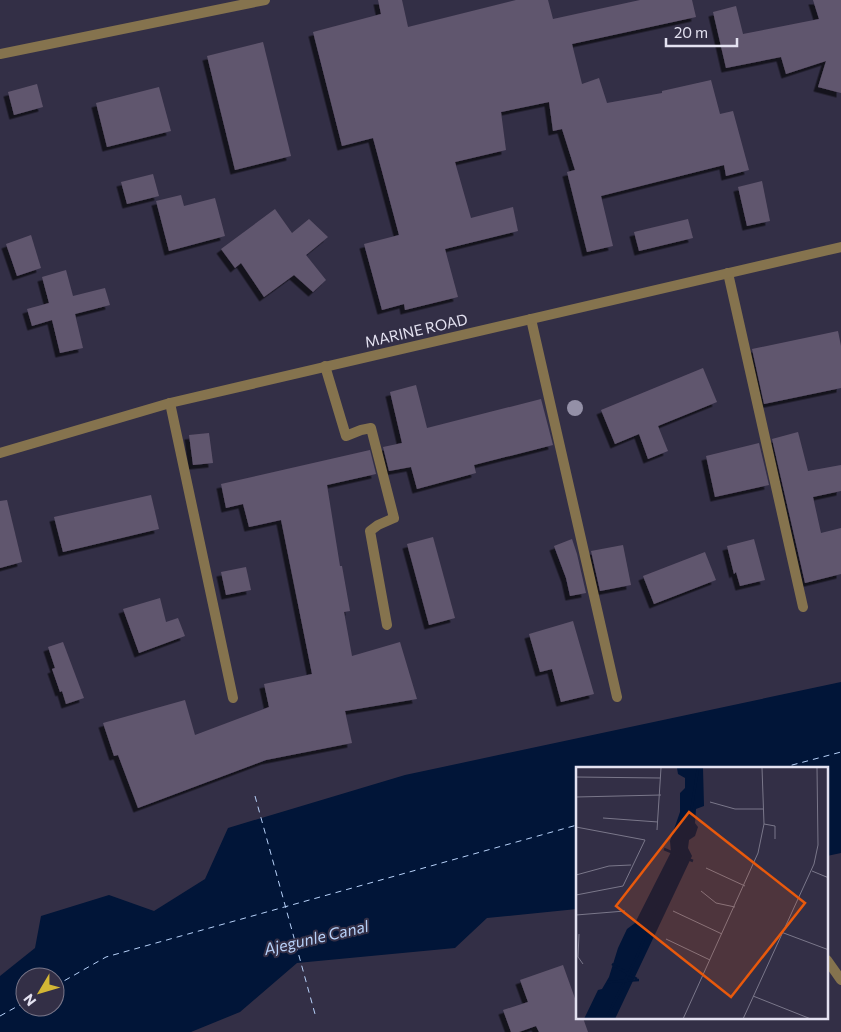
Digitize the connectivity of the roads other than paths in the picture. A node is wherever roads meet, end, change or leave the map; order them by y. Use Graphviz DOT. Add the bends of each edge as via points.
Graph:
graph roads {
  1 [pos="264,0"];
  2 [pos="0,54"];
  3 [pos="841,247"];
  4 [pos="728,273"];
  5 [pos="531,319"];
  6 [pos="326,366"];
  7 [pos="170,403"];
  8 [pos="0,453"];
  9 [pos="803,607"];
  10 [pos="387,625"];
  11 [pos="617,697"];
  12 [pos="233,698"];
  13 [pos="828,961"];
  14 [pos="841,980"];
  1 -- 2 [label="street"];
  3 -- 4 [label="street, MARINE ROAD"];
  4 -- 5 [label="street, MARINE ROAD"];
  4 -- 9 [label="street"];
  5 -- 6 [label="street, MARINE ROAD"];
  5 -- 11 [label="street"];
  6 -- 7 [label="street, MARINE ROAD"];
  6 -- 10 [label="street" via="346,436 371,428 390,500 394,518 370,531"];
  7 -- 8 [label="street, MARINE ROAD"];
  7 -- 12 [label="street"];
  13 -- 14 [label="street"];
}
